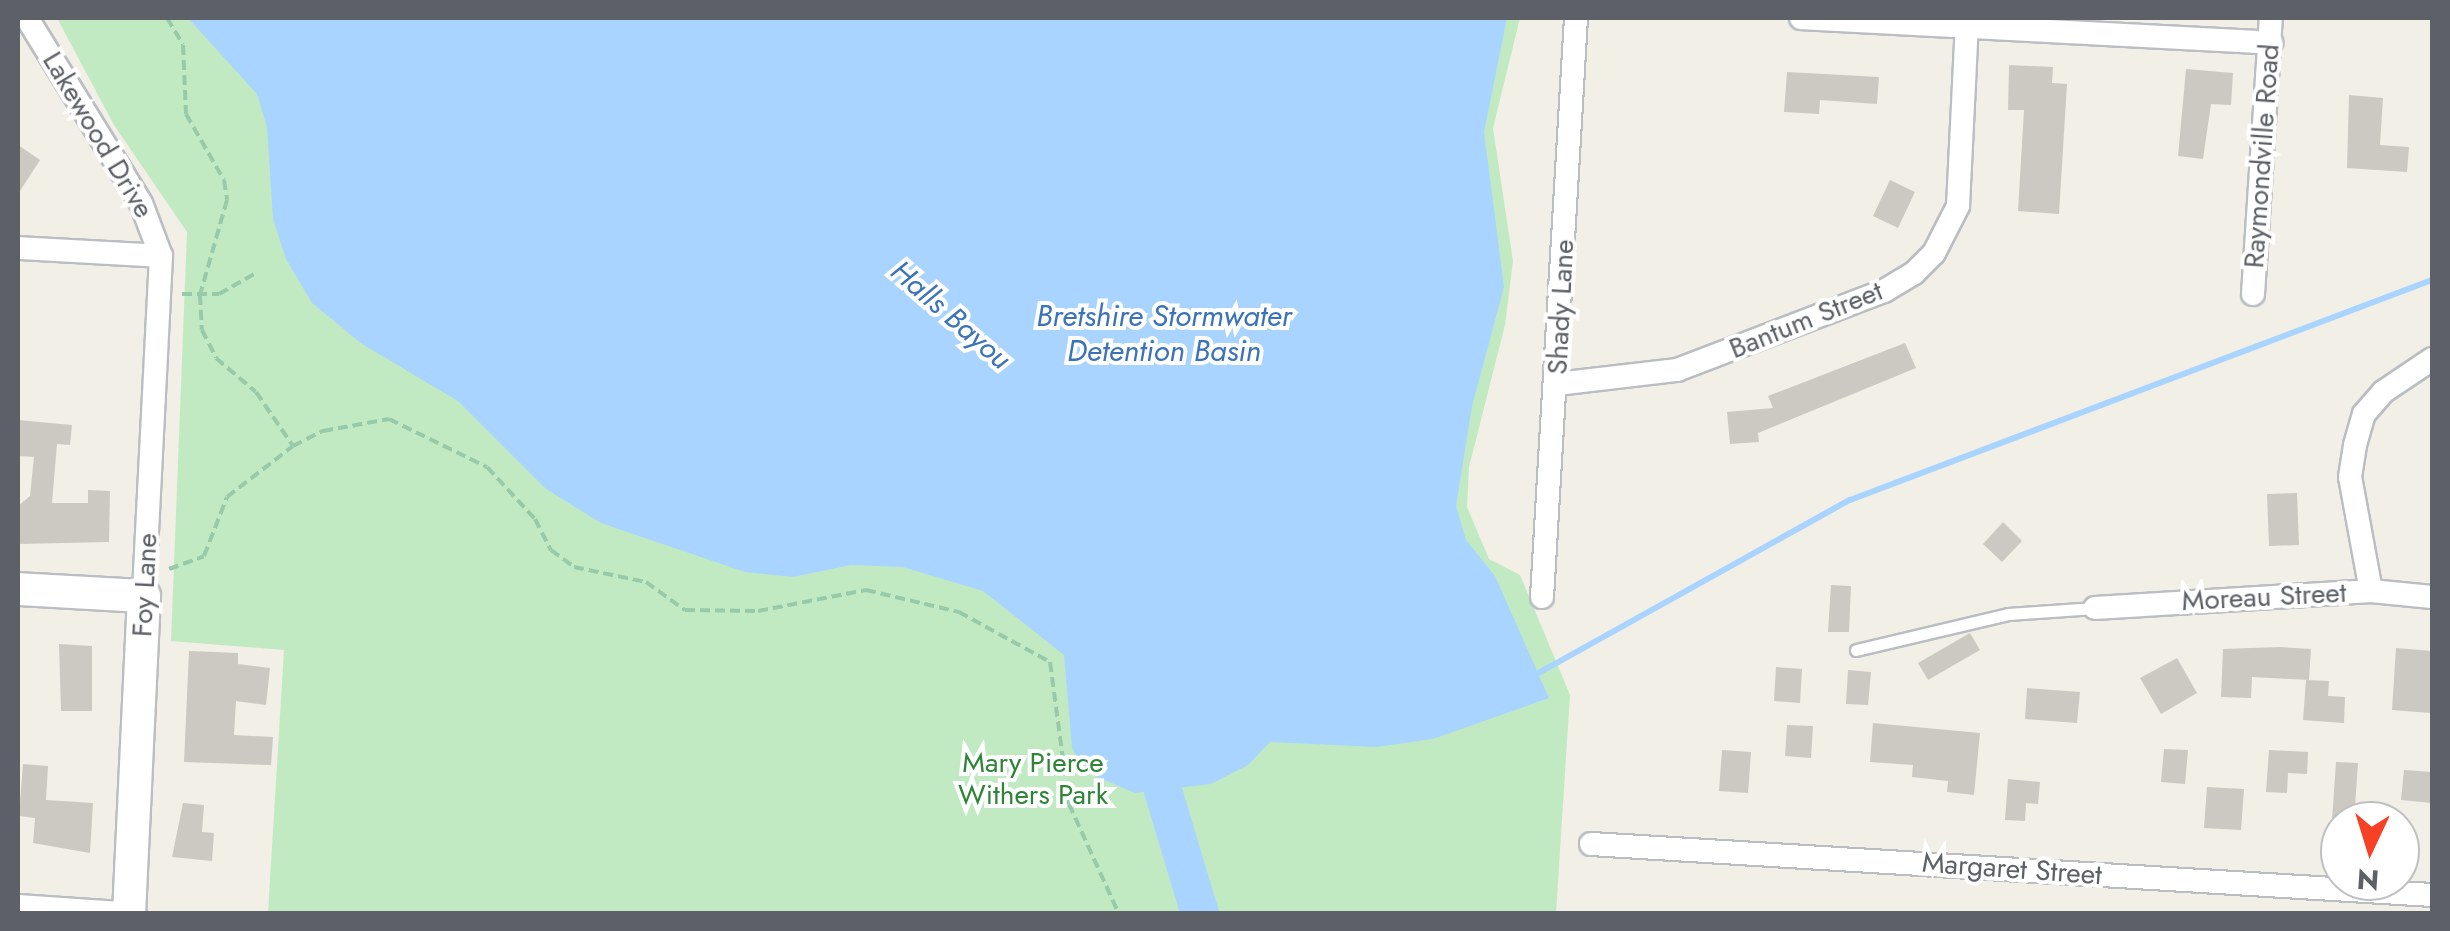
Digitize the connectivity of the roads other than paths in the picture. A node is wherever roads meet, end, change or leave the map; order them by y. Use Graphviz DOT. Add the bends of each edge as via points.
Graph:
graph roads {
  1 [pos="27,18"];
  2 [pos="1576,18"];
  3 [pos="1801,18"];
  4 [pos="2271,18"];
  5 [pos="1967,25"];
  6 [pos="2271,43"];
  7 [pos="18,248"];
  8 [pos="161,256"];
  9 [pos="2252,294"];
  10 [pos="2432,359"];
  11 [pos="1557,384"];
  12 [pos="145,582"];
  13 [pos="18,589"];
  14 [pos="2371,591"];
  15 [pos="1542,596"];
  16 [pos="2432,597"];
  17 [pos="2095,608"];
  18 [pos="1856,650"];
  19 [pos="1591,844"];
  20 [pos="2432,895"];
  21 [pos="18,906"];
  22 [pos="131,913"];
  1 -- 8 [label="street, Lakewood Drive" via="141,203"];
  2 -- 11 [label="street, Shady Lane"];
  3 -- 5 [label="street"];
  4 -- 6 [label="street, Raymondville Road"];
  5 -- 6 [label="street"];
  5 -- 11 [label="street, Bantum Street" via="1958,206 1934,252 1914,273 1884,291 1677,370"];
  6 -- 9 [label="street, Raymondville Road"];
  7 -- 8 [label="street"];
  8 -- 12 [label="street, Foy Lane"];
  10 -- 14 [label="street" via="2383,392 2364,414 2355,445 2350,477"];
  11 -- 15 [label="street, Shady Lane"];
  12 -- 13 [label="street"];
  12 -- 22 [label="street, Foy Lane"];
  14 -- 16 [label="street, Moreau Street"];
  14 -- 17 [label="street, Moreau Street"];
  17 -- 18 [label="lane" via="2008,614"];
  19 -- 20 [label="street, Margaret Street"];
  21 -- 22 [label="street"];
}
